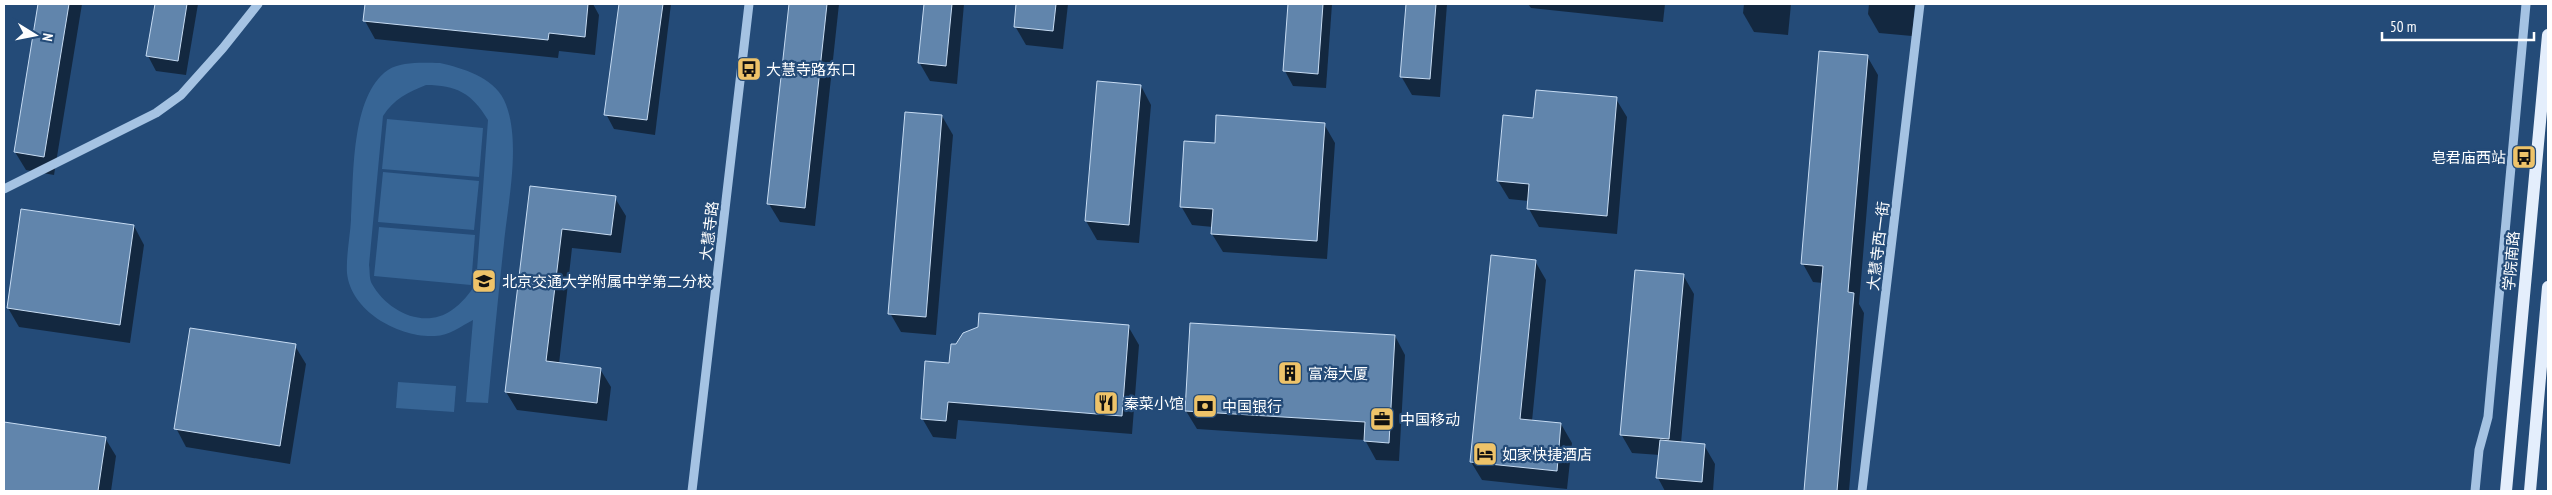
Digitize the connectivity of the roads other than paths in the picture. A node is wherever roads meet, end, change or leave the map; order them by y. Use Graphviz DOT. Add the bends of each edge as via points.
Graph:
graph roads {
  1 [pos="258,4"];
  2 [pos="749,4"];
  3 [pos="1920,4"];
  4 [pos="2526,4"];
  5 [pos="2548,35"];
  6 [pos="4,189"];
  7 [pos="2548,288"];
  8 [pos="692,491"];
  9 [pos="1862,491"];
  10 [pos="2475,491"];
  11 [pos="2506,491"];
  12 [pos="2530,491"];
  1 -- 6 [label="street" via="181,95 156,113"];
  2 -- 8 [label="street, 大慧寺路"];
  3 -- 9 [label="street, 大慧寺西一街"];
  4 -- 10 [label="street" via="2488,417"];
  5 -- 11 [label="main road, 学院南路"];
  7 -- 12 [label="main road"];
}
